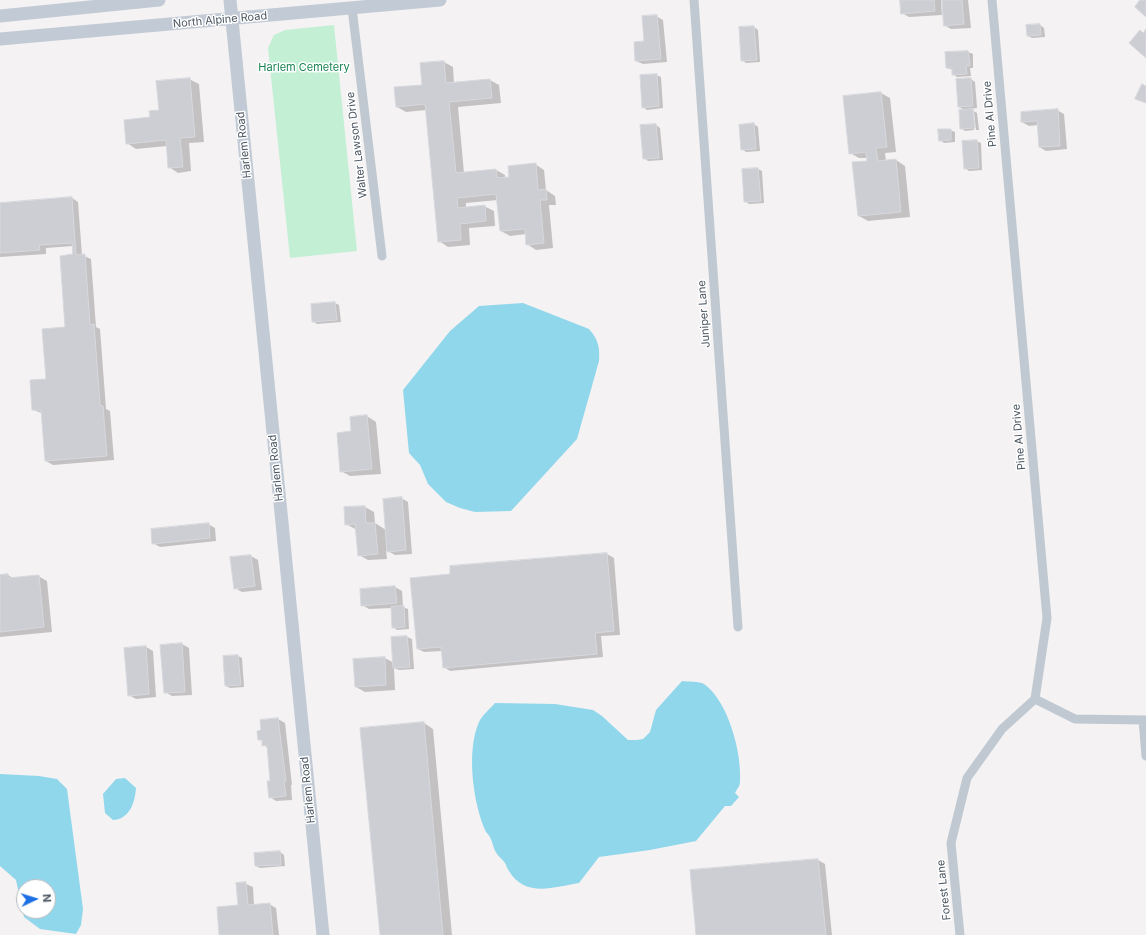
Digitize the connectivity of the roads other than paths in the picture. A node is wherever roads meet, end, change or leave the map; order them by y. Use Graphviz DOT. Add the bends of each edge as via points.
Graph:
graph roads {
  1 [pos="159,0"];
  2 [pos="230,0"];
  3 [pos="440,0"];
  4 [pos="694,0"];
  5 [pos="992,0"];
  6 [pos="352,8"];
  7 [pos="0,16"];
  8 [pos="231,20"];
  9 [pos="0,39"];
  10 [pos="382,256"];
  11 [pos="738,627"];
  12 [pos="1034,699"];
  13 [pos="1145,720"];
  14 [pos="1146,756"];
  15 [pos="323,935"];
  16 [pos="960,935"];
  1 -- 7 [label="main road"];
  2 -- 8 [label="main road, Harlem Road"];
  3 -- 6 [label="main road, North Alpine Road"];
  4 -- 11 [label="street, Juniper Lane"];
  5 -- 12 [label="street, Pine Al Drive" via="1047,618"];
  6 -- 8 [label="main road, North Alpine Road"];
  6 -- 10 [label="street, Walter Lawson Drive"];
  8 -- 9 [label="main road, North Alpine Road"];
  8 -- 15 [label="main road, Harlem Road"];
  12 -- 13 [label="street" via="1075,719"];
  12 -- 16 [label="street, Forest Lane" via="1002,729 967,778 951,843"];
  13 -- 14 [label="street"];
}
